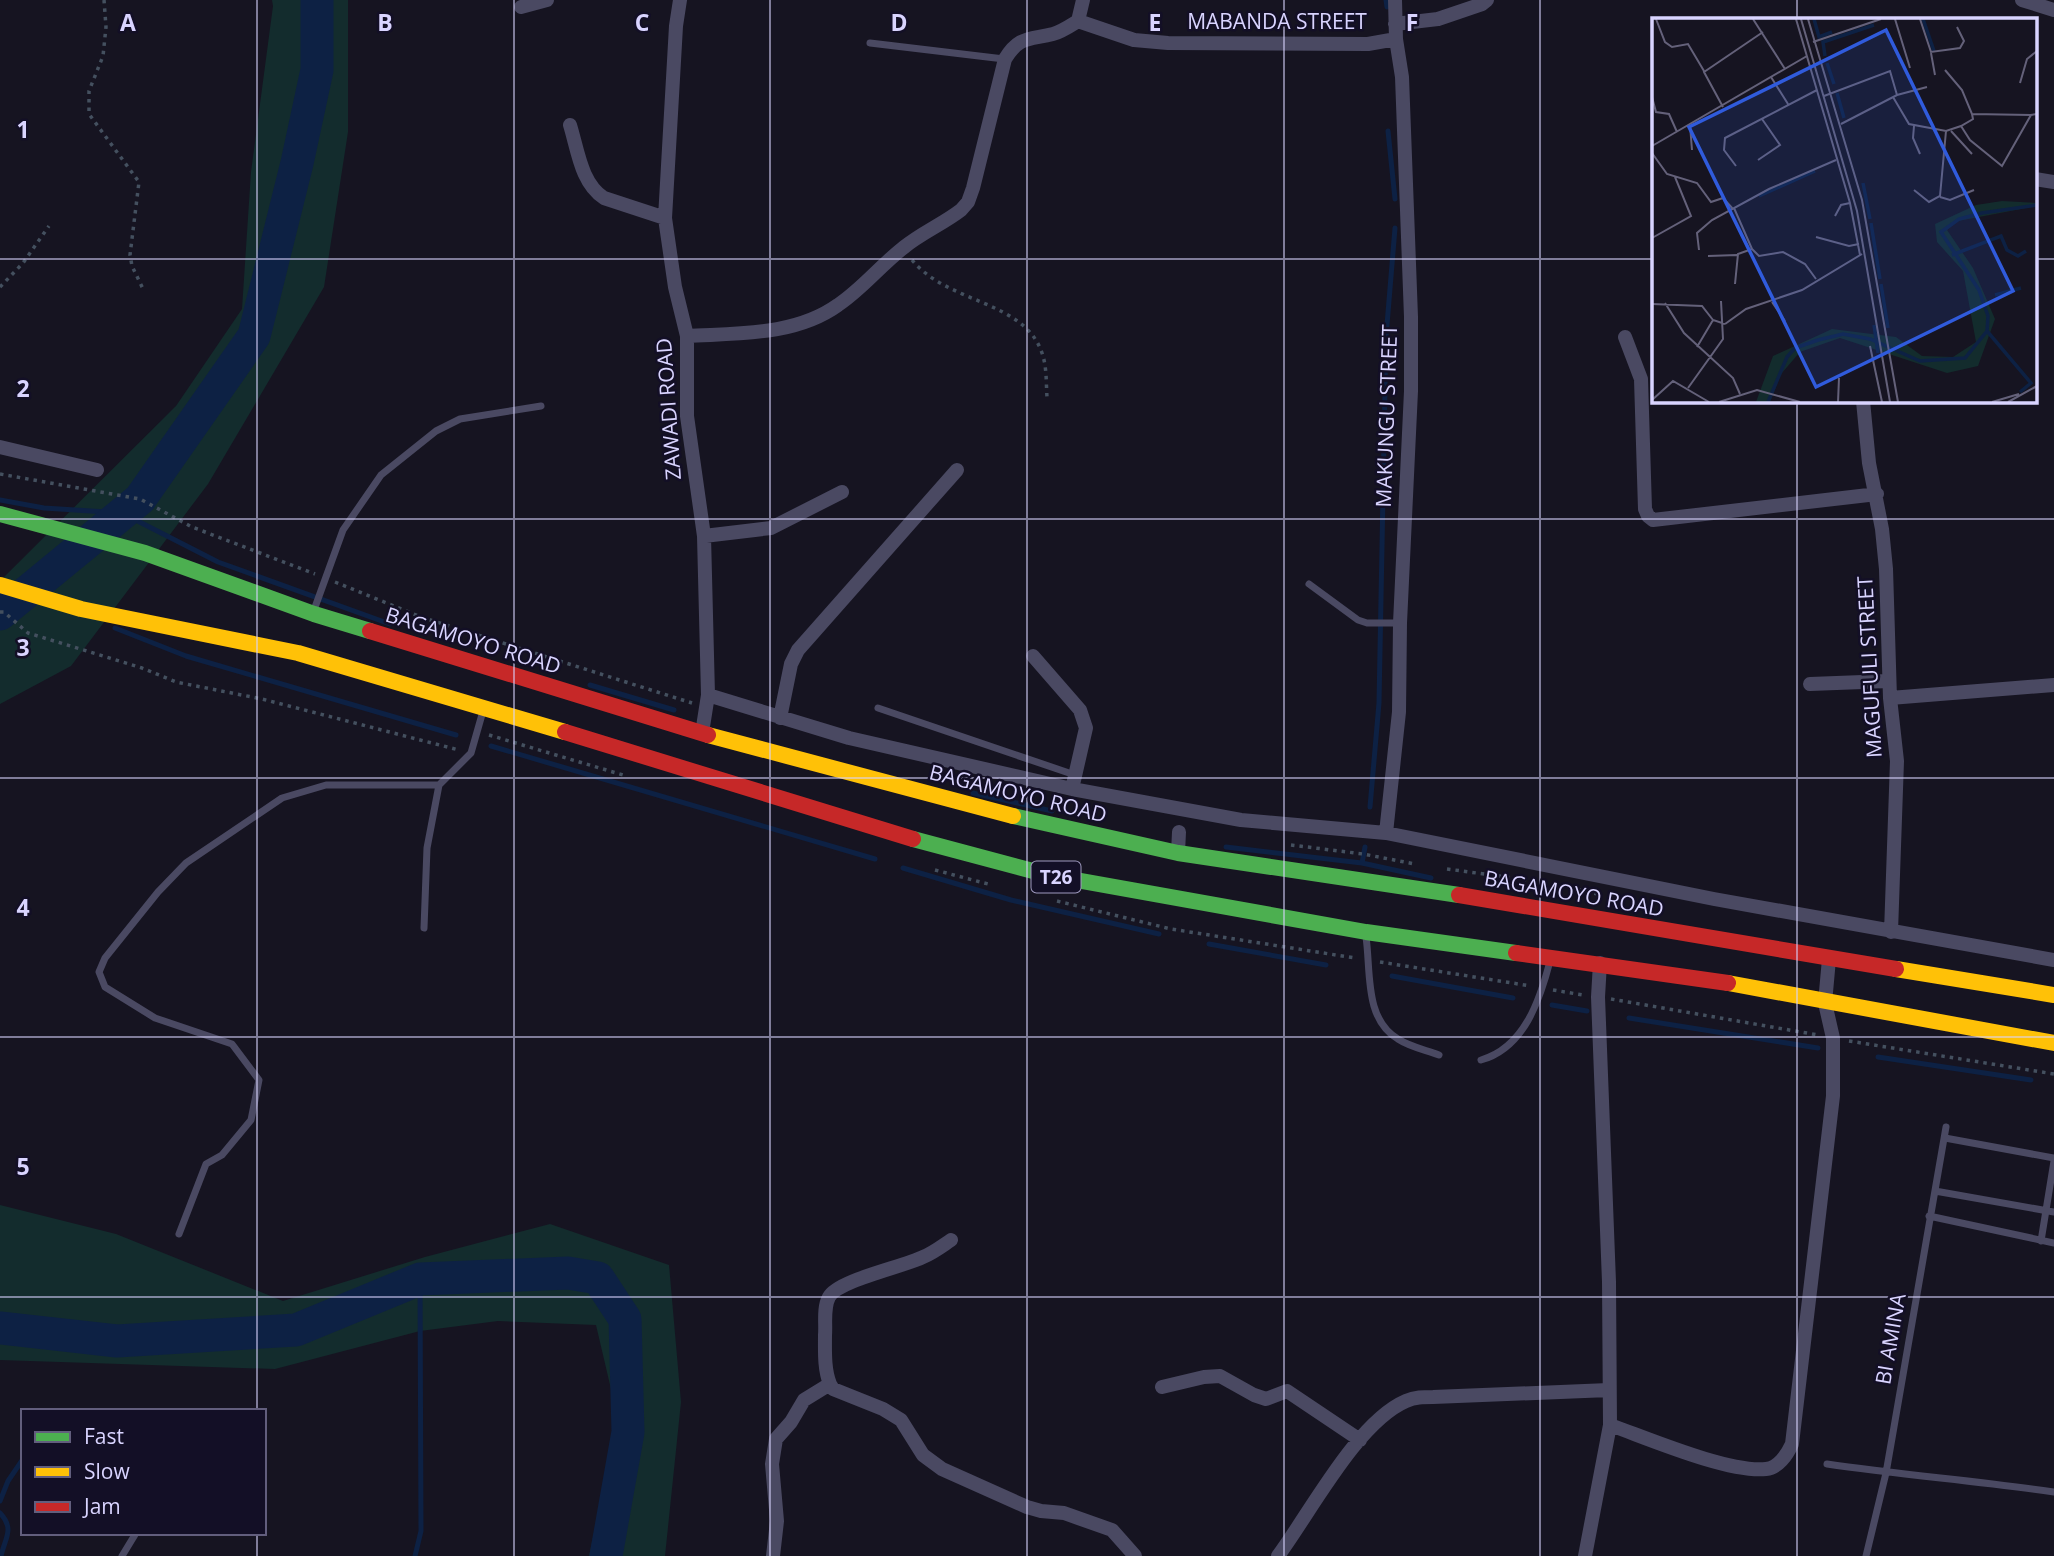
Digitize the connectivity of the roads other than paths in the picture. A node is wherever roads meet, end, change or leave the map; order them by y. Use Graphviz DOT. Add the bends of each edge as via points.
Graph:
graph roads {
  1 [pos="547,0"];
  2 [pos="680,0"];
  3 [pos="1083,0"];
  4 [pos="1395,0"];
  5 [pos="1487,0"];
  6 [pos="2022,0"];
  7 [pos="521,7"];
  8 [pos="2054,10"];
  9 [pos="1078,21"];
  10 [pos="1395,24"];
  11 [pos="1396,39"];
  12 [pos="870,43"];
  13 [pos="1005,59"];
  14 [pos="570,125"];
  15 [pos="2036,179"];
  16 [pos="2054,182"];
  17 [pos="666,218"];
  18 [pos="687,336"];
  19 [pos="1625,338"];
  20 [pos="1863,402"];
  21 [pos="541,406"];
  22 [pos="0,447"];
  23 [pos="97,470"];
  24 [pos="957,470"];
  25 [pos="842,492"];
  26 [pos="1877,494"];
  27 [pos="0,514"];
  28 [pos="704,536"];
  29 [pos="0,584"];
  30 [pos="1309,584"];
  31 [pos="314,614"];
  32 [pos="1400,623"];
  33 [pos="1033,656"];
  34 [pos="1889,681"];
  35 [pos="1810,684"];
  36 [pos="2054,685"];
  37 [pos="708,695"];
  38 [pos="1890,698"];
  39 [pos="484,707"];
  40 [pos="878,708"];
  41 [pos="780,718"];
  42 [pos="702,733"];
  43 [pos="1074,782"];
  44 [pos="439,785"];
  45 [pos="1179,832"];
  46 [pos="1386,833"];
  47 [pos="1178,853"];
  48 [pos="424,928"];
  49 [pos="1366,932"];
  50 [pos="1891,932"];
  51 [pos="1552,957"];
  52 [pos="1829,959"];
  53 [pos="2054,960"];
  54 [pos="1600,963"];
  55 [pos="2054,995"];
  56 [pos="1825,1003"];
  57 [pos="2054,1043"];
  58 [pos="1440,1055"];
  59 [pos="1481,1060"];
  60 [pos="1946,1127"];
  61 [pos="1945,1138"];
  62 [pos="2054,1159"];
  63 [pos="1935,1191"];
  64 [pos="2050,1212"];
  65 [pos="1929,1216"];
  66 [pos="179,1234"];
  67 [pos="951,1240"];
  68 [pos="2041,1241"];
  69 [pos="2054,1243"];
  70 [pos="830,1384"];
  71 [pos="1162,1387"];
  72 [pos="1609,1390"];
  73 [pos="1610,1425"];
  74 [pos="1360,1440"];
  75 [pos="1827,1464"];
  76 [pos="1886,1473"];
  77 [pos="2054,1492"];
  78 [pos="135,1535"];
  79 [pos="122,1556"];
  80 [pos="773,1556"];
  81 [pos="1135,1556"];
  82 [pos="1278,1556"];
  83 [pos="1585,1556"];
  84 [pos="1866,1556"];
  1 -- 7 [label="street"];
  2 -- 17 [label="street, ZAWADI ROAD"];
  3 -- 9 [label="street"];
  4 -- 10 [label="street, MAKUNGU STREET"];
  5 -- 10 [label="street" via="1438,19"];
  6 -- 8 [label="street"];
  9 -- 11 [label="street, MABANDA STREET" via="1134,40 1168,43 1368,44"];
  9 -- 13 [label="street" via="1056,34 1028,38 1013,46"];
  10 -- 11 [label="street, MAKUNGU STREET"];
  11 -- 32 [label="street, MAKUNGU STREET" via="1402,77 1411,317"];
  12 -- 13 [label="lane"];
  13 -- 18 [label="street" via="968,202 954,215 903,247 837,307 801,324"];
  14 -- 17 [label="street" via="587,183 596,193"];
  15 -- 16 [label="street"];
  17 -- 18 [label="street, ZAWADI ROAD"];
  18 -- 28 [label="street, ZAWADI ROAD" via="687,416"];
  19 -- 26 [label="street" via="1641,379 1645,509 1653,520"];
  20 -- 26 [label="street, MAGUFULI STREET"];
  21 -- 31 [label="lane" via="460,419 436,431 381,475 343,530"];
  22 -- 23 [label="street"];
  24 -- 41 [label="street" via="798,650"];
  25 -- 28 [label="street" via="771,528"];
  26 -- 34 [label="street, MAGUFULI STREET" via="1886,569"];
  27 -- 31 [label="highway, BAGAMOYO ROAD / T26" via="145,553"];
  28 -- 37 [label="street, ZAWADI ROAD"];
  29 -- 39 [label="highway, T26" via="81,609 298,653"];
  30 -- 32 [label="lane" via="1358,620"];
  31 -- 42 [label="highway, BAGAMOYO ROAD / T26"];
  32 -- 46 [label="street, MAKUNGU STREET" via="1399,712"];
  33 -- 43 [label="street" via="1080,710 1086,728"];
  34 -- 35 [label="street"];
  34 -- 38 [label="street, MAGUFULI STREET"];
  36 -- 38 [label="street"];
  37 -- 41 [label="street"];
  37 -- 42 [label="street, ZAWADI ROAD"];
  38 -- 50 [label="street, MAGUFULI STREET" via="1897,761"];
  39 -- 44 [label="lane" via="471,753"];
  39 -- 49 [label="highway, T26" via="897,835 1048,875"];
  40 -- 43 [label="lane"];
  41 -- 43 [label="street" via="849,738"];
  42 -- 47 [label="highway, BAGAMOYO ROAD / T26" via="995,812"];
  43 -- 46 [label="street" via="1241,820"];
  44 -- 48 [label="lane" via="427,848"];
  44 -- 66 [label="lane" via="326,785 282,798 186,863 105,958 99,972 105,988 156,1018 232,1044 259,1080 251,1120 222,1155 206,1164"];
  45 -- 47 [label="street"];
  46 -- 50 [label="street"];
  47 -- 52 [label="highway, BAGAMOYO ROAD / T26" via="1391,884"];
  49 -- 51 [label="highway, T26"];
  49 -- 58 [label="lane" via="1373,1008 1382,1027 1398,1040"];
  50 -- 53 [label="street"];
  51 -- 54 [label="highway, T26"];
  51 -- 59 [label="lane" via="1533,1013 1520,1032 1493,1057"];
  52 -- 55 [label="highway, BAGAMOYO ROAD / T26"];
  52 -- 56 [label="street"];
  54 -- 56 [label="highway, T26"];
  54 -- 72 [label="street"];
  56 -- 57 [label="highway, T26"];
  56 -- 73 [label="street" via="1833,1038 1833,1096 1792,1444 1786,1458 1768,1469 1741,1468"];
  60 -- 61 [label="lane, BI AMINA"];
  61 -- 62 [label="lane"];
  61 -- 63 [label="lane, BI AMINA"];
  62 -- 64 [label="lane"];
  63 -- 64 [label="lane"];
  63 -- 65 [label="lane, BI AMINA"];
  64 -- 68 [label="lane"];
  65 -- 68 [label="lane"];
  65 -- 76 [label="lane, BI AMINA"];
  67 -- 70 [label="street" via="894,1269 856,1279 829,1297 825,1346"];
  68 -- 69 [label="lane"];
  70 -- 80 [label="street" via="804,1400 776,1439"];
  70 -- 81 [label="street" via="901,1420 923,1455 942,1469 1027,1507 1074,1516 1112,1530"];
  71 -- 74 [label="street" via="1220,1376 1266,1399 1287,1391"];
  72 -- 73 [label="street"];
  72 -- 74 [label="street" via="1416,1398 1390,1410"];
  73 -- 83 [label="street"];
  74 -- 82 [label="street"];
  75 -- 76 [label="lane"];
  76 -- 77 [label="lane"];
  76 -- 84 [label="lane, BI AMINA"];
  78 -- 79 [label="lane"];
}
